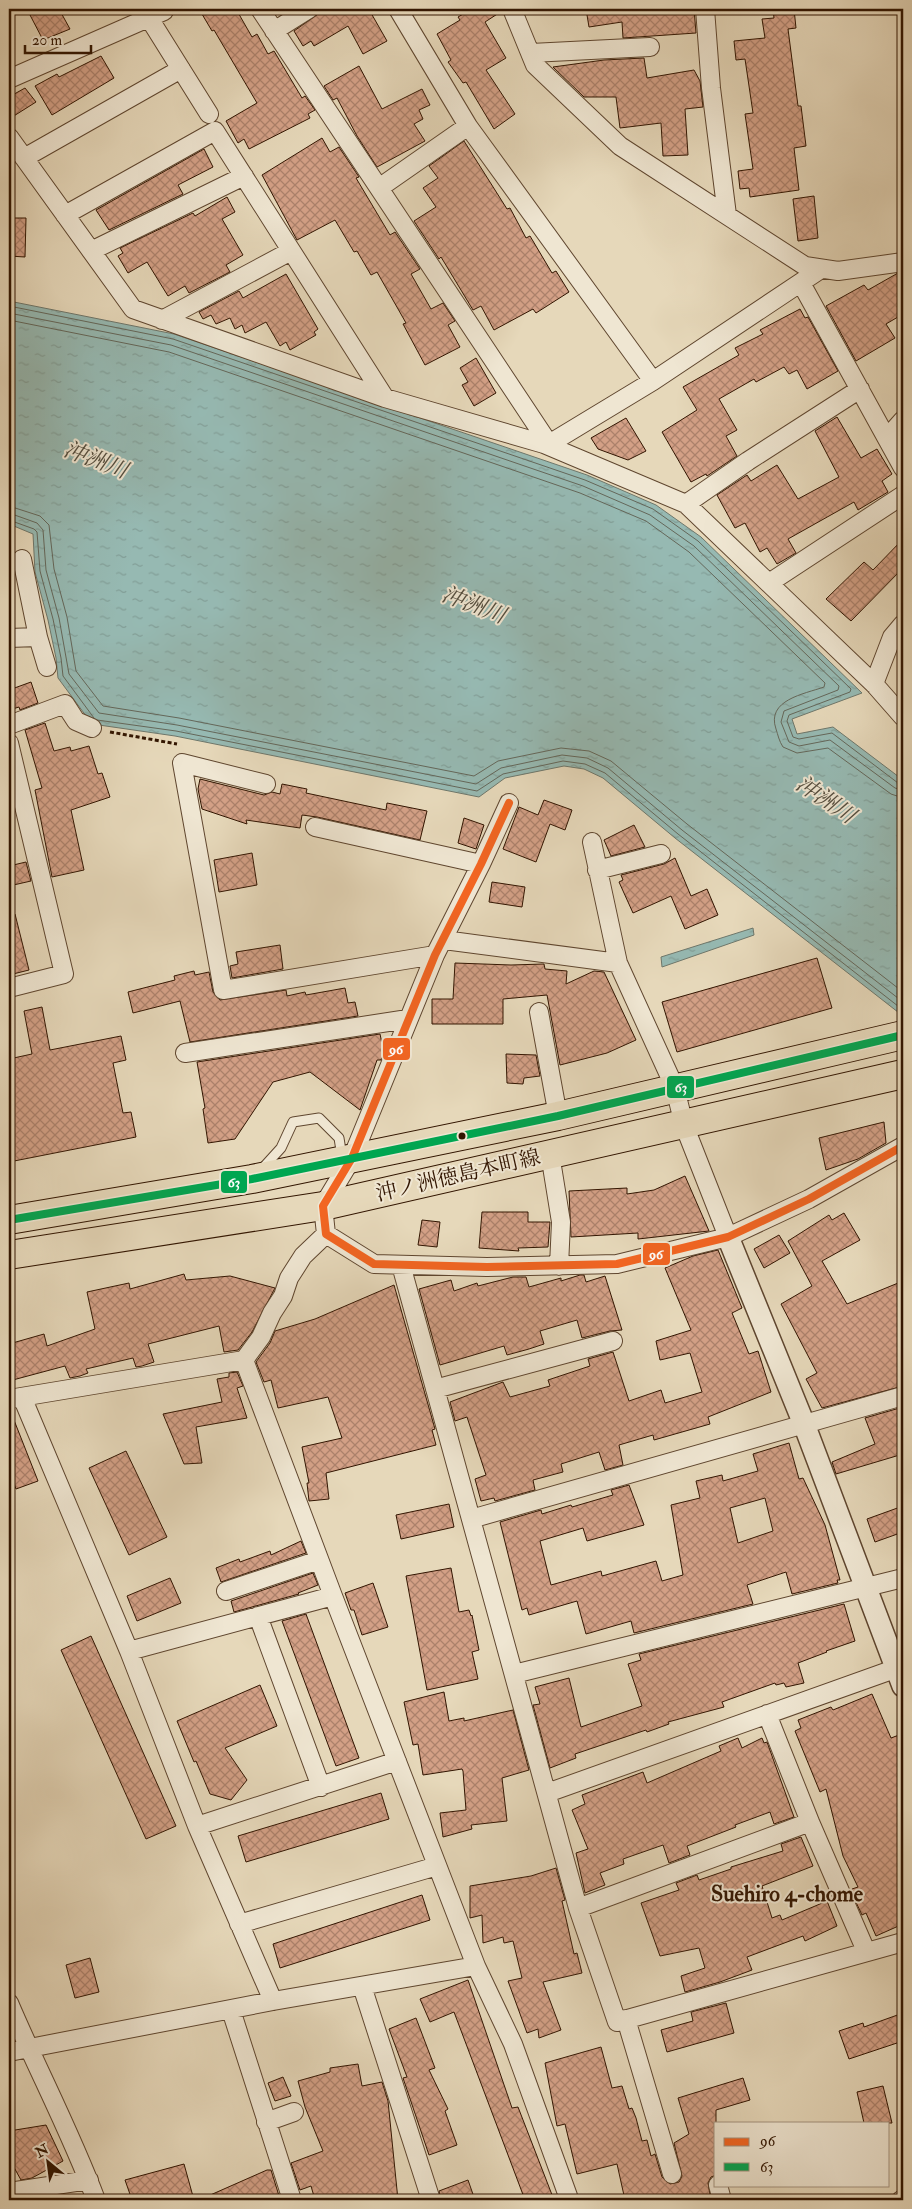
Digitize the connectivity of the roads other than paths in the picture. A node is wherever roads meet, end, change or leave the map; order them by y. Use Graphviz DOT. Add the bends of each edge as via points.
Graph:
graph roads {
  1 [pos="260,9"];
  2 [pos="309,9"];
  3 [pos="398,9"];
  4 [pos="512,9"];
  5 [pos="705,9"];
  6 [pos="274,31"];
  7 [pos="650,47"];
  8 [pos="532,53"];
  9 [pos="181,69"];
  10 [pos="9,79"];
  11 [pos="209,114"];
  12 [pos="468,126"];
  13 [pos="9,137"];
  14 [pos="24,158"];
  15 [pos="244,176"];
  16 [pos="379,188"];
  17 [pos="65,215"];
  18 [pos="727,215"];
  19 [pos="91,251"];
  20 [pos="291,251"];
  21 [pos="903,262"];
  22 [pos="821,269"];
  23 [pos="801,282"];
  24 [pos="162,320"];
  25 [pos="653,381"];
  26 [pos="860,390"];
  27 [pos="384,398"];
  28 [pos="903,420"];
  29 [pos="887,438"];
  30 [pos="546,444"];
  31 [pos="903,468"];
  32 [pos="903,495"];
  33 [pos="686,504"];
  34 [pos="22,559"];
  35 [pos="769,583"];
  36 [pos="903,624"];
  37 [pos="38,637"];
  38 [pos="9,638"];
  39 [pos="47,668"];
  40 [pos="874,684"];
  41 [pos="901,711"];
  42 [pos="9,725"];
  43 [pos="92,728"];
  44 [pos="9,743"];
  45 [pos="266,784"];
  46 [pos="509,803"];
  47 [pos="315,827"];
  48 [pos="592,842"];
  49 [pos="661,854"];
  50 [pos="482,864"];
  51 [pos="598,870"];
  52 [pos="444,940"];
  53 [pos="435,955"];
  54 [pos="618,962"];
  55 [pos="9,988"];
  56 [pos="539,1012"];
  57 [pos="408,1019"];
  58 [pos="903,1035"];
  59 [pos="185,1053"];
  60 [pos="903,1074"];
  61 [pos="675,1088"];
  62 [pos="558,1116"];
  63 [pos="684,1125"];
  64 [pos="903,1146"];
  65 [pos="550,1154"];
  66 [pos="347,1159"];
  67 [pos="252,1179"];
  68 [pos="324,1206"];
  69 [pos="9,1220"];
  70 [pos="326,1234"];
  71 [pos="728,1237"];
  72 [pos="9,1255"];
  73 [pos="401,1265"];
  74 [pos="559,1266"];
  75 [pos="613,1341"];
  76 [pos="244,1360"];
  77 [pos="435,1388"];
  78 [pos="903,1396"];
  79 [pos="15,1398"];
  80 [pos="804,1424"];
  81 [pos="471,1519"];
  82 [pos="319,1560"];
  83 [pos="903,1578"];
  84 [pos="866,1588"];
  85 [pos="226,1591"];
  86 [pos="333,1596"];
  87 [pos="258,1616"];
  88 [pos="129,1650"];
  89 [pos="901,1673"];
  90 [pos="514,1674"];
  91 [pos="768,1714"];
  92 [pos="397,1761"];
  93 [pos="321,1787"];
  94 [pos="547,1794"];
  95 [pos="810,1822"];
  96 [pos="197,1826"];
  97 [pos="437,1866"];
  98 [pos="578,1908"];
  99 [pos="239,1924"];
  100 [pos="903,1942"];
  101 [pos="866,1951"];
  102 [pos="476,1966"];
  103 [pos="362,1986"];
  104 [pos="273,2002"];
  105 [pos="9,2003"];
  106 [pos="231,2010"];
  107 [pos="626,2020"];
  108 [pos="28,2049"];
  109 [pos="9,2052"];
  110 [pos="294,2112"];
  111 [pos="266,2122"];
  112 [pos="672,2174"];
  113 [pos="89,2180"];
  114 [pos="718,2186"];
  115 [pos="9,2192"];
  116 [pos="568,2196"];
  117 [pos="96,2200"];
  118 [pos="292,2200"];
  119 [pos="431,2200"];
  120 [pos="722,2200"];
  1 -- 6 [label="street"];
  2 -- 6 [label="street"];
  3 -- 12 [label="street"];
  4 -- 8 [label="street"];
  5 -- 18 [label="street"];
  6 -- 16 [label="street"];
  7 -- 8 [label="street"];
  8 -- 18 [label="street" via="535,65 620,146"];
  9 -- 10 [label="street" via="156,14"];
  9 -- 11 [label="street"];
  9 -- 14 [label="street"];
  12 -- 16 [label="street"];
  12 -- 25 [label="street"];
  13 -- 14 [label="street"];
  14 -- 17 [label="street"];
  15 -- 17 [label="street" via="215,131"];
  15 -- 19 [label="street"];
  15 -- 20 [label="street"];
  16 -- 30 [label="street"];
  17 -- 19 [label="street"];
  18 -- 22 [label="street" via="805,266"];
  19 -- 24 [label="street" via="133,309"];
  20 -- 24 [label="street"];
  20 -- 27 [label="street"];
  21 -- 22 [label="street" via="838,271"];
  22 -- 23 [label="street"];
  23 -- 25 [label="street"];
  23 -- 26 [label="street"];
  24 -- 27 [label="street"];
  25 -- 30 [label="street"];
  26 -- 29 [label="street"];
  26 -- 33 [label="street"];
  27 -- 30 [label="street"];
  28 -- 29 [label="street"];
  29 -- 31 [label="street"];
  30 -- 33 [label="street"];
  32 -- 35 [label="street"];
  33 -- 35 [label="street"];
  34 -- 37 [label="street"];
  35 -- 40 [label="street"];
  36 -- 40 [label="street" via="892,637"];
  37 -- 38 [label="street"];
  37 -- 39 [label="street"];
  40 -- 41 [label="street"];
  42 -- 43 [label="street" via="65,704 76,721"];
  44 -- 55 [label="street" via="64,974"];
  45 -- 53 [label="street" via="182,763 223,990"];
  46 -- 50 [label="street"];
  47 -- 50 [label="street"];
  48 -- 51 [label="street"];
  49 -- 51 [label="street"];
  50 -- 52 [label="street"];
  51 -- 54 [label="street"];
  52 -- 53 [label="street"];
  52 -- 54 [label="street"];
  53 -- 57 [label="street"];
  54 -- 61 [label="street"];
  56 -- 62 [label="street"];
  57 -- 59 [label="street"];
  57 -- 66 [label="street"];
  58 -- 61 [label="main road, 沖ノ洲徳島本町線"];
  60 -- 63 [label="main road, 沖ノ洲徳島本町線"];
  61 -- 62 [label="main road, 沖ノ洲徳島本町線"];
  61 -- 63 [label="street"];
  62 -- 66 [label="main road, 沖ノ洲徳島本町線"];
  63 -- 65 [label="main road, 沖ノ洲徳島本町線"];
  63 -- 71 [label="street"];
  64 -- 71 [label="street" via="809,1199"];
  65 -- 68 [label="main road, 沖ノ洲徳島本町線"];
  65 -- 74 [label="street" via="561,1222"];
  66 -- 67 [label="main road, 沖ノ洲徳島本町線"];
  66 -- 67 [label="lane" via="339,1138 319,1118 293,1122 281,1148"];
  66 -- 68 [label="street"];
  67 -- 69 [label="main road, 沖ノ洲徳島本町線"];
  68 -- 70 [label="street"];
  68 -- 72 [label="main road, 沖ノ洲徳島本町線"];
  70 -- 73 [label="street" via="374,1264"];
  70 -- 76 [label="street" via="303,1256 261,1337"];
  71 -- 74 [label="street" via="617,1264"];
  71 -- 80 [label="street"];
  73 -- 74 [label="street"];
  73 -- 77 [label="street"];
  75 -- 77 [label="street"];
  76 -- 79 [label="street"];
  76 -- 82 [label="street"];
  77 -- 81 [label="street"];
  78 -- 80 [label="street"];
  79 -- 88 [label="street"];
  80 -- 81 [label="street"];
  80 -- 84 [label="street"];
  81 -- 90 [label="street"];
  82 -- 85 [label="street"];
  82 -- 86 [label="street"];
  83 -- 84 [label="street"];
  84 -- 89 [label="street"];
  84 -- 90 [label="street"];
  86 -- 87 [label="street"];
  86 -- 92 [label="street"];
  87 -- 88 [label="street"];
  87 -- 93 [label="street"];
  88 -- 96 [label="street"];
  89 -- 91 [label="street"];
  90 -- 94 [label="street"];
  91 -- 94 [label="street"];
  91 -- 95 [label="street"];
  92 -- 93 [label="street"];
  92 -- 97 [label="street"];
  93 -- 96 [label="street"];
  94 -- 98 [label="street"];
  95 -- 98 [label="street"];
  95 -- 101 [label="street"];
  96 -- 99 [label="street"];
  97 -- 99 [label="street"];
  97 -- 102 [label="street"];
  98 -- 107 [label="street" via="617,2022"];
  99 -- 104 [label="street"];
  100 -- 101 [label="street"];
  101 -- 107 [label="street"];
  102 -- 103 [label="street"];
  102 -- 116 [label="street" via="513,2044"];
  103 -- 104 [label="street"];
  103 -- 119 [label="street"];
  104 -- 106 [label="street"];
  105 -- 108 [label="street"];
  106 -- 108 [label="street"];
  106 -- 111 [label="street"];
  107 -- 112 [label="street"];
  108 -- 109 [label="street"];
  108 -- 113 [label="street" via="78,2150"];
  110 -- 111 [label="street"];
  111 -- 118 [label="street"];
  113 -- 115 [label="street"];
  113 -- 117 [label="street"];
  114 -- 120 [label="street"];
}
